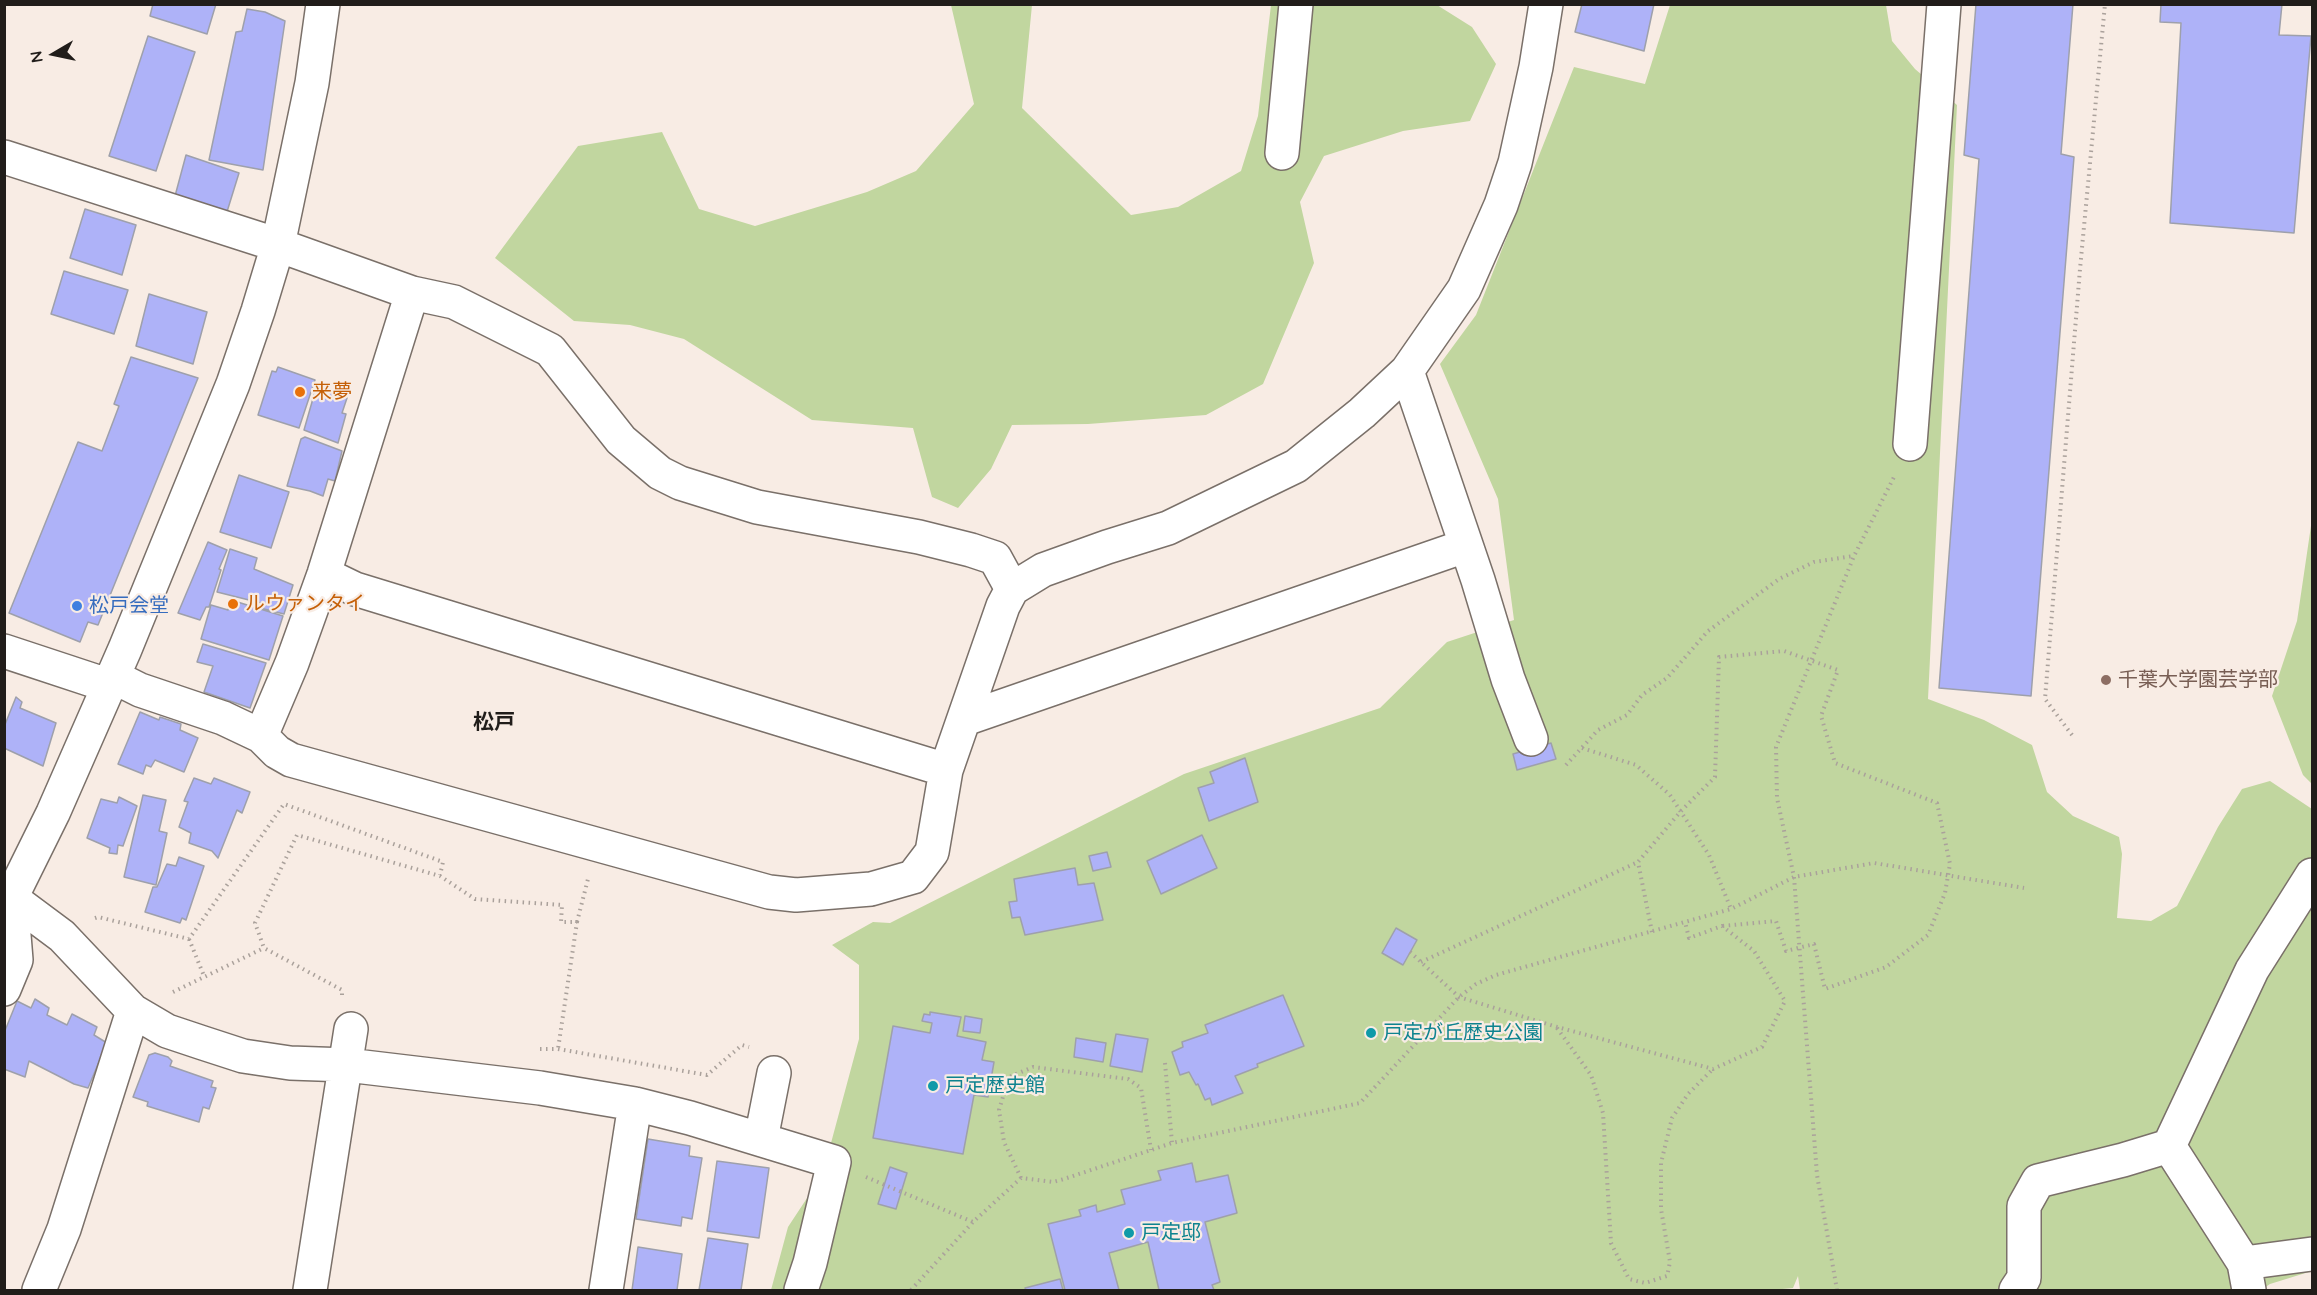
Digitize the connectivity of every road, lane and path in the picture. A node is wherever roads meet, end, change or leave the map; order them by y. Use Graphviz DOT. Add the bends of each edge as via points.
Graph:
graph roads {
  1 [pos="1296,4"];
  2 [pos="1546,4"];
  3 [pos="1944,4"];
  4 [pos="2105,4"];
  5 [pos="316,6"];
  6 [pos="1282,153"];
  7 [pos="4,157"];
  8 [pos="278,245"];
  9 [pos="412,293"];
  10 [pos="1407,371"];
  11 [pos="1910,444"];
  12 [pos="1465,546"];
  13 [pos="1854,556"];
  14 [pos="324,574"];
  15 [pos="1012,589"];
  16 [pos="4,651"];
  17 [pos="1812,661"];
  18 [pos="110,681"];
  19 [pos="965,719"];
  20 [pos="2072,735"];
  21 [pos="261,736"];
  22 [pos="1531,739"];
  23 [pos="1582,748"];
  24 [pos="1566,765"];
  25 [pos="946,770"];
  26 [pos="1681,811"];
  27 [pos="596,844"];
  28 [pos="1638,862"];
  29 [pos="2313,875"];
  30 [pos="440,876"];
  31 [pos="1949,876"];
  32 [pos="1794,877"];
  33 [pos="2024,888"];
  34 [pos="6,903"];
  35 [pos="1731,909"];
  36 [pos="92,919"];
  37 [pos="577,922"];
  38 [pos="1685,922"];
  39 [pos="1722,926"];
  40 [pos="1652,932"];
  41 [pos="189,939"];
  42 [pos="264,948"];
  43 [pos="1799,948"];
  44 [pos="1410,952"];
  45 [pos="1421,962"];
  46 [pos="204,976"];
  47 [pos="4,988"];
  48 [pos="173,993"];
  49 [pos="1459,997"];
  50 [pos="133,1011"];
  51 [pos="346,1014"];
  52 [pos="1557,1027"];
  53 [pos="742,1045"];
  54 [pos="558,1049"];
  55 [pos="1165,1063"];
  56 [pos="347,1065"];
  57 [pos="1713,1069"];
  58 [pos="774,1073"];
  59 [pos="707,1076"];
  60 [pos="635,1104"];
  61 [pos="761,1140"];
  62 [pos="1172,1143"];
  63 [pos="2169,1146"];
  64 [pos="1151,1150"];
  65 [pos="834,1162"];
  66 [pos="1021,1178"];
  67 [pos="973,1222"];
  68 [pos="2313,1254"];
  69 [pos="2247,1277"];
  70 [pos="1645,1283"];
  71 [pos="1647,1288"];
  72 [pos="39,1290"];
  73 [pos="310,1290"];
  74 [pos="606,1290"];
  75 [pos="801,1290"];
  76 [pos="912,1290"];
  77 [pos="1837,1290"];
  78 [pos="2016,1290"];
  1 -- 6 [label="street"];
  2 -- 10 [label="street" via="1515,163 1501,205 1464,289"];
  3 -- 11 [label="street"];
  4 -- 20 [label="path" via="2045,699"];
  5 -- 8 [label="street" via="312,83"];
  7 -- 8 [label="street"];
  8 -- 9 [label="street"];
  8 -- 18 [label="street" via="232,384"];
  9 -- 14 [label="street"];
  9 -- 15 [label="street" via="454,302 550,350 621,440 660,473 680,483 757,507 971,550 995,558"];
  10 -- 12 [label="street"];
  10 -- 15 [label="street" via="1296,466 1168,528 1043,570"];
  11 -- 13 [label="path"];
  12 -- 19 [label="street"];
  12 -- 22 [label="street"];
  13 -- 17 [label="path"];
  13 -- 23 [label="path" via="1814,562 1779,579 1708,631 1667,678 1642,695 1627,715 1598,730"];
  14 -- 21 [label="street"];
  14 -- 25 [label="street" via="366,592"];
  15 -- 19 [label="street"];
  16 -- 18 [label="street" via="104,684"];
  17 -- 26 [label="path" via="1784,651 1719,657 1715,777"];
  17 -- 31 [label="path" via="1838,670 1821,716 1834,763 1937,803"];
  17 -- 32 [label="path" via="1776,747 1777,798"];
  18 -- 21 [label="street" via="118,679"];
  18 -- 34 [label="street" via="53,813"];
  19 -- 25 [label="street"];
  21 -- 27 [label="street" via="291,759"];
  23 -- 24 [label="path"];
  23 -- 26 [label="path" via="1636,765 1670,795"];
  25 -- 27 [label="street" via="932,852 913,877 871,889 796,895 769,892"];
  26 -- 28 [label="path"];
  26 -- 35 [label="path" via="1709,855"];
  27 -- 37 [label="path"];
  28 -- 40 [label="path"];
  28 -- 45 [label="path"];
  29 -- 63 [label="street" via="2252,970"];
  30 -- 37 [label="path" via="475,899 562,905 561,922"];
  30 -- 41 [label="path" via="443,862 284,804"];
  30 -- 42 [label="path" via="297,835 255,922"];
  31 -- 32 [label="path" via="1874,863"];
  31 -- 33 [label="path"];
  31 -- 43 [label="path" via="1928,935 1886,967 1824,989 1814,944"];
  32 -- 35 [label="path"];
  32 -- 43 [label="path"];
  34 -- 47 [label="street" via="16,960"];
  34 -- 50 [label="street" via="62,936"];
  35 -- 38 [label="path"];
  36 -- 41 [label="path" via="98,917"];
  37 -- 54 [label="path"];
  38 -- 39 [label="path" via="1689,938"];
  38 -- 40 [label="path"];
  39 -- 43 [label="path" via="1776,921 1786,951"];
  39 -- 57 [label="path" via="1754,951 1785,1001 1762,1047"];
  40 -- 49 [label="path" via="1496,975"];
  41 -- 46 [label="path"];
  42 -- 46 [label="path"];
  42 -- 51 [label="path" via="342,990"];
  43 -- 77 [label="path" via="1817,1175"];
  44 -- 45 [label="path"];
  45 -- 49 [label="path"];
  46 -- 48 [label="path"];
  49 -- 52 [label="path"];
  49 -- 62 [label="path" via="1360,1103"];
  50 -- 56 [label="street" via="167,1031 243,1056"];
  50 -- 72 [label="street" via="64,1229"];
  51 -- 56 [label="street"];
  52 -- 57 [label="path"];
  52 -- 70 [label="path" via="1591,1075 1603,1113 1611,1243 1629,1279"];
  53 -- 59 [label="path"];
  55 -- 62 [label="path"];
  56 -- 60 [label="street" via="540,1088"];
  56 -- 73 [label="street"];
  57 -- 70 [label="path" via="1688,1094 1672,1118 1661,1163 1660,1209 1670,1262 1667,1276"];
  58 -- 61 [label="street"];
  60 -- 61 [label="street"];
  60 -- 74 [label="street"];
  61 -- 65 [label="street"];
  62 -- 64 [label="path"];
  63 -- 69 [label="street"];
  63 -- 78 [label="street" via="2038,1181 2024,1206 2024,1278"];
  64 -- 66 [label="path" via="1053,1182"];
  64 -- 66 [label="path" via="1141,1088 1128,1079 1033,1067 1009,1077 999,1110 1004,1142"];
  65 -- 67 [label="path"];
  65 -- 75 [label="street"];
  66 -- 67 [label="path"];
  67 -- 76 [label="path"];
  68 -- 69 [label="street"];
  70 -- 71 [label="path"];
}
